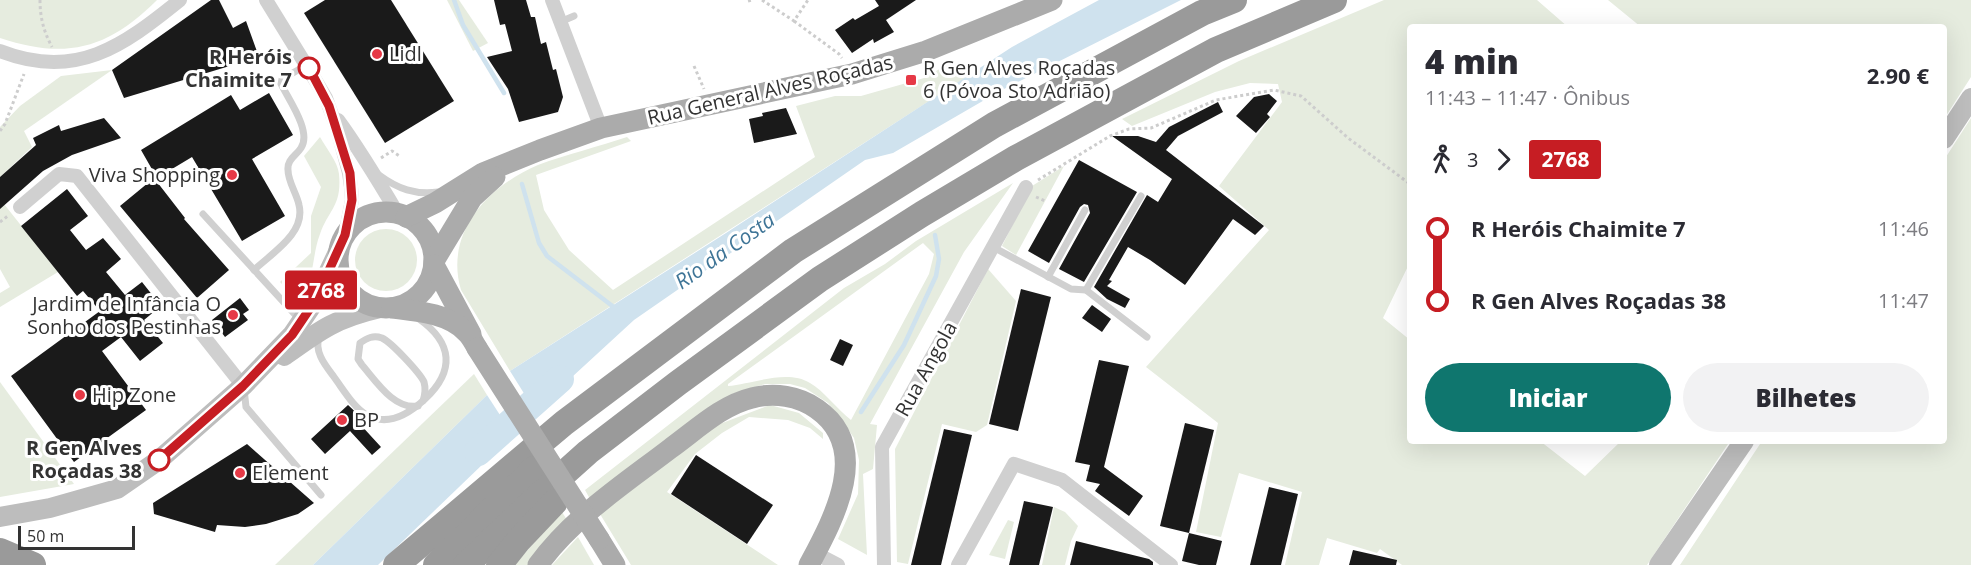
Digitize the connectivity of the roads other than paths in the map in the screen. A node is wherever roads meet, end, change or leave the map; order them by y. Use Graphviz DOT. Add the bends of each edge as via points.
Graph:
graph roads {
  1 [pos="168,0"];
  2 [pos="180,0"];
  3 [pos="266,0"];
  4 [pos="552,0"];
  5 [pos="1052,0"];
  6 [pos="1234,0"];
  7 [pos="1334,0"];
  8 [pos="1022,6"];
  9 [pos="160,16"];
  10 [pos="574,16"];
  11 [pos="560,22"];
  12 [pos="0,51"];
  13 [pos="307,65"];
  14 [pos="1971,98"];
  15 [pos="329,106"];
  16 [pos="601,128"];
  17 [pos="1947,134"];
  18 [pos="513,161"];
  19 [pos="377,166"];
  20 [pos="1026,187"];
  21 [pos="453,191"];
  22 [pos="1141,196"];
  23 [pos="20,207"];
  24 [pos="1085,210"];
  25 [pos="203,214"];
  26 [pos="402,215"];
  27 [pos="342,243"];
  28 [pos="993,247"];
  29 [pos="434,263"];
  30 [pos="254,270"];
  31 [pos="1048,277"];
  32 [pos="1086,290"];
  33 [pos="392,309"];
  34 [pos="712,312"];
  35 [pos="301,321"];
  36 [pos="759,324"];
  37 [pos="328,326"];
  38 [pos="1147,337"];
  39 [pos="477,348"];
  40 [pos="243,386"];
  41 [pos="421,403"];
  42 [pos="1742,444"];
  43 [pos="514,465"];
  44 [pos="321,495"];
  45 [pos="0,517"];
  46 [pos="0,550"];
  47 [pos="812,559"];
  48 [pos="33,565"];
  49 [pos="396,565"];
  50 [pos="414,565"];
  51 [pos="436,565"];
  52 [pos="466,565"];
  53 [pos="499,565"];
  54 [pos="538,565"];
  55 [pos="615,565"];
  56 [pos="838,565"];
  57 [pos="884,565"];
  58 [pos="958,565"];
  59 [pos="1171,565"];
  60 [pos="1659,565"];
  1 -- 9 [label="street"];
  2 -- 9 [label="street"];
  3 -- 13 [label="street"];
  4 -- 11 [label="street"];
  5 -- 8 [label="main road, Rua General Alves Roçadas"];
  6 -- 34 [label="highway" via="1202,13 994,125 793,250"];
  7 -- 36 [label="highway" via="1215,50 1016,158 820,279"];
  8 -- 16 [label="main road, Rua General Alves Roçadas" via="926,51 852,74"];
  9 -- 12 [label="street" via="109,50 74,62 29,61"];
  10 -- 11 [label="lane"];
  11 -- 16 [label="street"];
  13 -- 15 [label="street"];
  13 -- 30 [label="lane" via="287,75 281,84 304,129 301,148 287,167 301,216 294,233"];
  14 -- 17 [label="street"];
  15 -- 19 [label="street"];
  15 -- 27 [label="street" via="350,173 352,200"];
  16 -- 18 [label="main road, Rua General Alves Roçadas"];
  18 -- 21 [label="main road, Rua General Alves Roçadas"];
  18 -- 29 [label="main road, Rua General Alves Roçadas" via="472,198"];
  19 -- 21 [label="lane" via="397,187 421,194"];
  19 -- 26 [label="street" via="381,187"];
  20 -- 28 [label="street, Rua Angola"];
  21 -- 26 [label="main road, Rua General Alves Roçadas" via="435,203"];
  22 -- 32 [label="lane"];
  23 -- 40 [label="street" via="59,174 77,176"];
  24 -- 31 [label="lane"];
  25 -- 30 [label="lane"];
  26 -- 27 [label="main road, Rua General Alves Roçadas" via="370,215 358,221"];
  26 -- 29 [label="main road" via="426,233"];
  27 -- 33 [label="main road" via="339,270 348,289 361,301"];
  27 -- 35 [label="street, Rua General Alves Roçadas" via="315,301"];
  28 -- 31 [label="lane"];
  28 -- 57 [label="street, Rua Angola" via="882,447"];
  29 -- 33 [label="main road, Rua General Alves Roçadas" via="422,293"];
  29 -- 39 [label="main road"];
  30 -- 35 [label="lane"];
  31 -- 32 [label="lane" via="1071,289"];
  32 -- 38 [label="lane"];
  33 -- 37 [label="street, Rua General Alves Roçadas" via="353,314"];
  33 -- 39 [label="main road" via="431,314 458,325"];
  33 -- 41 [label="lane" via="435,332 443,346 446,356 442,378"];
  34 -- 43 [label="highway"];
  34 -- 51 [label="highway" via="533,470"];
  35 -- 40 [label="street, Rua General Alves Roçadas"];
  36 -- 52 [label="highway" via="588,452"];
  36 -- 53 [label="highway" via="577,482"];
  37 -- 40 [label="street, Rua General Alves Roçadas"];
  37 -- 41 [label="lane" via="317,342 323,363 367,415 392,419"];
  39 -- 55 [label="main road, bridge"];
  40 -- 44 [label="lane" via="246,407"];
  40 -- 45 [label="street, Rua General Alves Roçadas" via="159,460 117,489"];
  41 -- 41 [label="lane" via="400,404 358,359 360,343 375,337 387,341 423,381 425,394"];
  42 -- 60 [label="street"];
  43 -- 49 [label="highway"];
  43 -- 50 [label="highway"];
  46 -- 48 [label="highway"];
  47 -- 54 [label="main road" via="841,495 846,468 843,444 831,421 813,406 768,395 736,404 705,423 591,509"];
  47 -- 56 [label="street"];
  58 -- 59 [label="street" via="1014,464 1062,480"];
}
